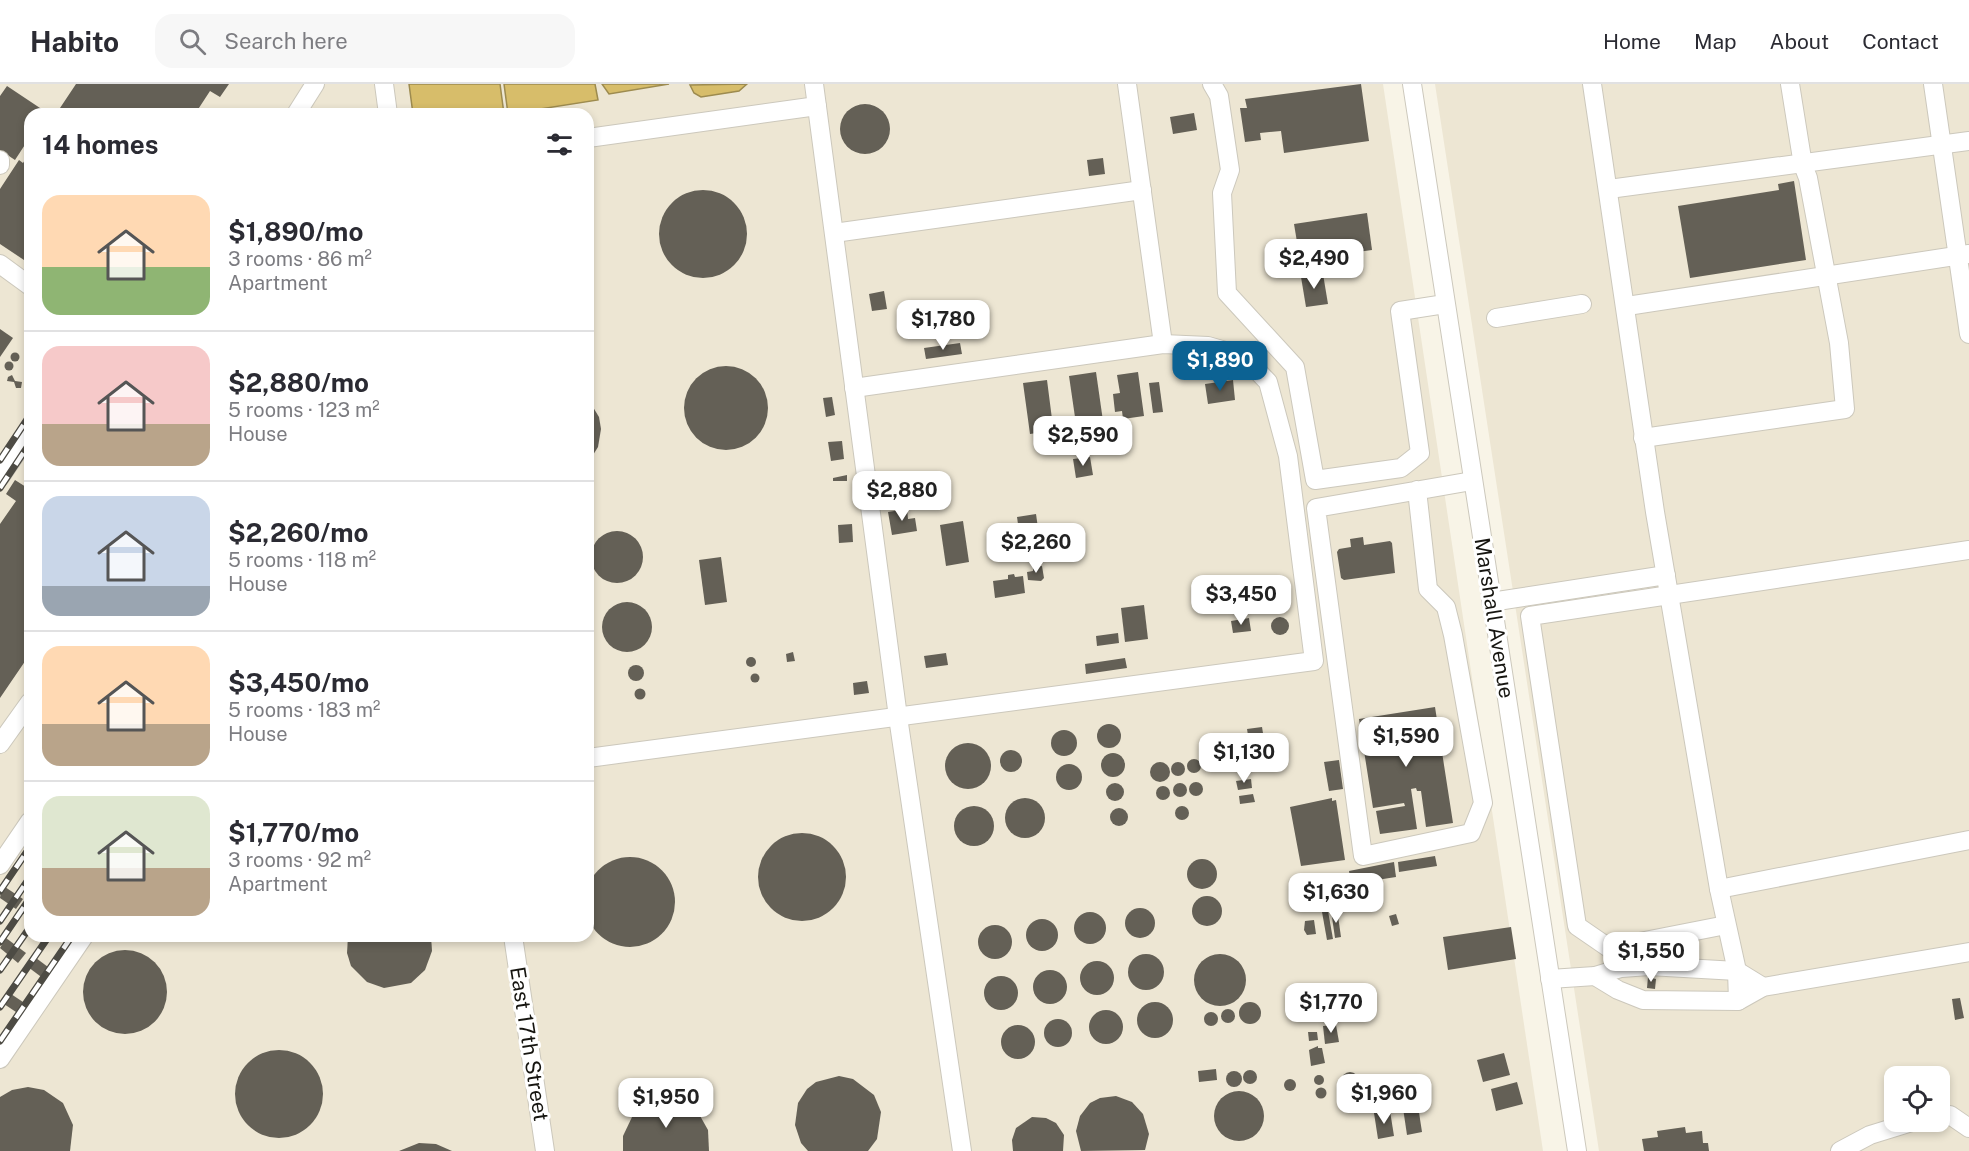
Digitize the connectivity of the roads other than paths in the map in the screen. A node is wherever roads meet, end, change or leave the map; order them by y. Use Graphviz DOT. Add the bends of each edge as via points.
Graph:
graph roads {
  1 [pos="315,84"];
  2 [pos="384,84"];
  3 [pos="814,84"];
  4 [pos="1127,84"];
  5 [pos="1212,84"];
  6 [pos="1412,84"];
  7 [pos="1592,84"];
  8 [pos="1790,84"];
  9 [pos="1933,84"];
  10 [pos="817,105"];
  11 [pos="300,108"];
  12 [pos="387,108"];
  13 [pos="594,137"];
  14 [pos="1969,141"];
  15 [pos="1942,145"];
  16 [pos="1803,165"];
  17 [pos="1609,189"];
  18 [pos="1142,190"];
  19 [pos="834,233"];
  20 [pos="1963,255"];
  21 [pos="0,264"];
  22 [pos="1827,275"];
  23 [pos="24,282"];
  24 [pos="1445,304"];
  25 [pos="1582,304"];
  26 [pos="1627,306"];
  27 [pos="1496,318"];
  28 [pos="1969,334"];
  29 [pos="1163,344"];
  30 [pos="854,388"];
  31 [pos="1643,438"];
  32 [pos="24,442"];
  33 [pos="0,477"];
  34 [pos="1315,480"];
  35 [pos="1472,481"];
  36 [pos="1417,490"];
  37 [pos="1316,508"];
  38 [pos="1969,550"];
  39 [pos="1666,575"];
  40 [pos="1669,595"];
  41 [pos="1491,602"];
  42 [pos="24,710"];
  43 [pos="898,717"];
  44 [pos="0,744"];
  45 [pos="594,757"];
  46 [pos="24,830"];
  47 [pos="1969,840"];
  48 [pos="0,865"];
  49 [pos="1719,889"];
  50 [pos="1726,925"];
  51 [pos="80,942"];
  52 [pos="514,942"];
  53 [pos="1969,952"];
  54 [pos="1737,970"];
  55 [pos="1595,976"];
  56 [pos="1550,978"];
  57 [pos="1763,987"];
  58 [pos="1738,1001"];
  59 [pos="0,1059"];
  60 [pos="1950,1115"];
  61 [pos="1969,1128"];
  62 [pos="1884,1130"];
  63 [pos="545,1151"];
  64 [pos="962,1151"];
  65 [pos="1576,1151"];
  66 [pos="1840,1151"];
  1 -- 11 [label="street"];
  2 -- 12 [label="street"];
  3 -- 10 [label="street"];
  4 -- 18 [label="street"];
  5 -- 34 [label="street" via="1219,96 1230,170 1222,193 1227,293 1295,367"];
  6 -- 24 [label="street, Marshall Avenue"];
  7 -- 17 [label="street"];
  8 -- 16 [label="street"];
  9 -- 15 [label="street"];
  10 -- 13 [label="street"];
  10 -- 19 [label="street"];
  14 -- 15 [label="street"];
  15 -- 16 [label="street"];
  15 -- 20 [label="street"];
  16 -- 17 [label="street"];
  16 -- 22 [label="street"];
  17 -- 26 [label="street"];
  18 -- 19 [label="street"];
  18 -- 29 [label="street"];
  19 -- 30 [label="street"];
  20 -- 22 [label="street"];
  20 -- 28 [label="street"];
  21 -- 23 [label="street"];
  22 -- 26 [label="street"];
  22 -- 31 [label="street" via="1845,409"];
  24 -- 34 [label="street" via="1400,311 1420,453 1401,468"];
  24 -- 35 [label="street, Marshall Avenue"];
  25 -- 27 [label="street"];
  26 -- 31 [label="street"];
  29 -- 30 [label="street"];
  29 -- 43 [label="street" via="1208,346 1243,356 1268,382 1288,456 1314,661"];
  30 -- 43 [label="street"];
  31 -- 39 [label="street"];
  32 -- 33 [label="street"];
  34 -- 37 [label="street"];
  35 -- 36 [label="street"];
  35 -- 41 [label="street, Marshall Avenue"];
  36 -- 37 [label="street"];
  36 -- 37 [label="street" via="1428,590 1446,607 1483,802 1471,833 1363,856"];
  38 -- 40 [label="street"];
  39 -- 40 [label="street"];
  39 -- 41 [label="street"];
  40 -- 49 [label="street"];
  40 -- 50 [label="street" via="1530,616 1577,926 1609,948"];
  41 -- 56 [label="street, Marshall Avenue"];
  42 -- 44 [label="street"];
  43 -- 45 [label="street"];
  43 -- 64 [label="street"];
  46 -- 48 [label="street"];
  47 -- 49 [label="street"];
  49 -- 50 [label="street"];
  50 -- 54 [label="street"];
  51 -- 59 [label="street"];
  52 -- 63 [label="street, East 17th Street"];
  53 -- 57 [label="street"];
  54 -- 55 [label="street" via="1649,966 1621,968"];
  54 -- 57 [label="street"];
  54 -- 58 [label="street"];
  55 -- 56 [label="street"];
  55 -- 58 [label="street" via="1643,1000"];
  56 -- 65 [label="street, Marshall Avenue"];
  57 -- 58 [label="street"];
  60 -- 61 [label="street"];
  62 -- 66 [label="street"];
}
